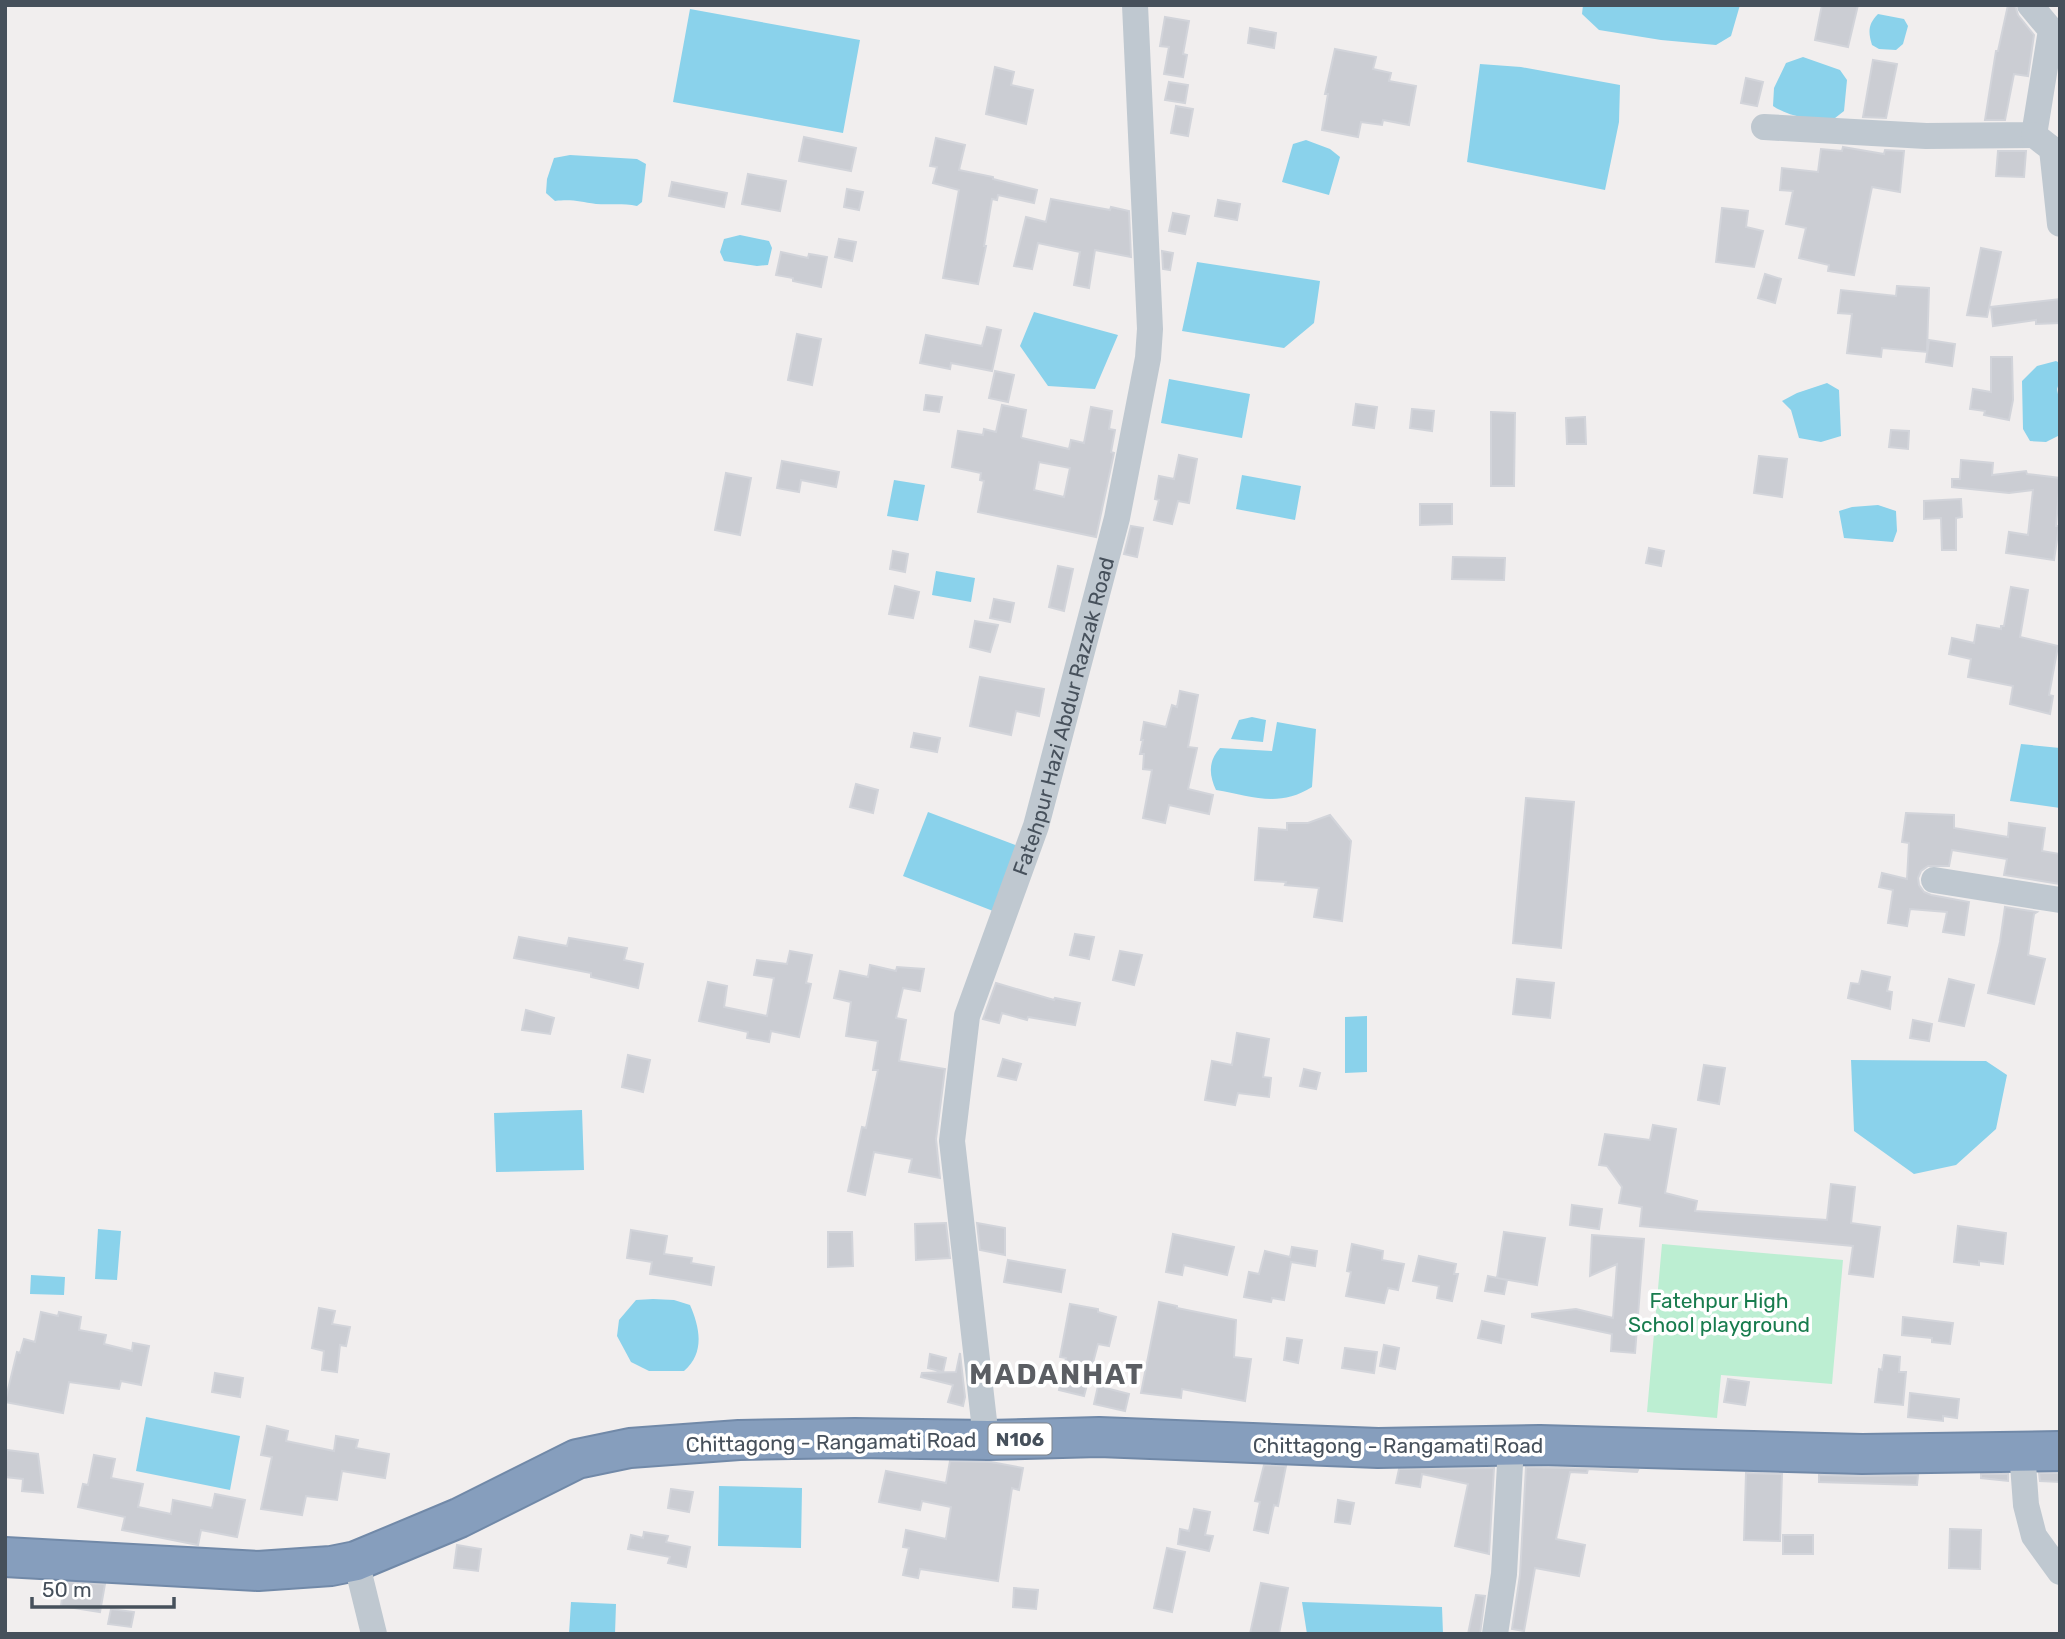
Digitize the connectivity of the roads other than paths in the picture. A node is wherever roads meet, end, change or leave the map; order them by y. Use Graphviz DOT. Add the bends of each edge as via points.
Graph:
graph roads {
  1 [pos="1135,5"];
  2 [pos="2030,5"];
  3 [pos="1764,127"];
  4 [pos="2034,135"];
  5 [pos="2060,224"];
  6 [pos="1934,880"];
  7 [pos="2060,900"];
  8 [pos="984,1421"];
  9 [pos="2060,1439"];
  10 [pos="1511,1446"];
  11 [pos="2022,1451"];
  12 [pos="2060,1451"];
  13 [pos="5,1536"];
  14 [pos="5,1557"];
  15 [pos="356,1561"];
  16 [pos="2060,1572"];
  17 [pos="374,1634"];
  18 [pos="1495,1634"];
  1 -- 8 [label="street, Fatehpur Hazi Abdur Razzak Road" via="1148,358 1117,517 1036,826 967,1016 952,1141"];
  2 -- 4 [label="street" via="2051,30"];
  3 -- 4 [label="street" via="1926,136"];
  4 -- 5 [label="street" via="2052,149"];
  6 -- 7 [label="street"];
  8 -- 9 [label="highway, Chittagong - Rangamati Road / N106" via="1513,1425"];
  8 -- 13 [label="highway, Chittagong - Rangamati Road / N106" via="750,1416 659,1421 577,1435 369,1530 264,1552 102,1546"];
  10 -- 11 [label="highway, Chittagong - Rangamati Road / N106" via="1862,1454"];
  10 -- 15 [label="highway, Chittagong - Rangamati Road / N106" via="1377,1448 1099,1437 739,1440 630,1448 577,1459 459,1518"];
  10 -- 18 [label="street" via="1504,1574"];
  11 -- 12 [label="highway, Chittagong - Rangamati Road / N106"];
  11 -- 16 [label="street" via="2025,1505 2034,1536"];
  14 -- 15 [label="highway, Chittagong - Rangamati Road / N106" via="258,1571"];
  15 -- 17 [label="street"];
}
